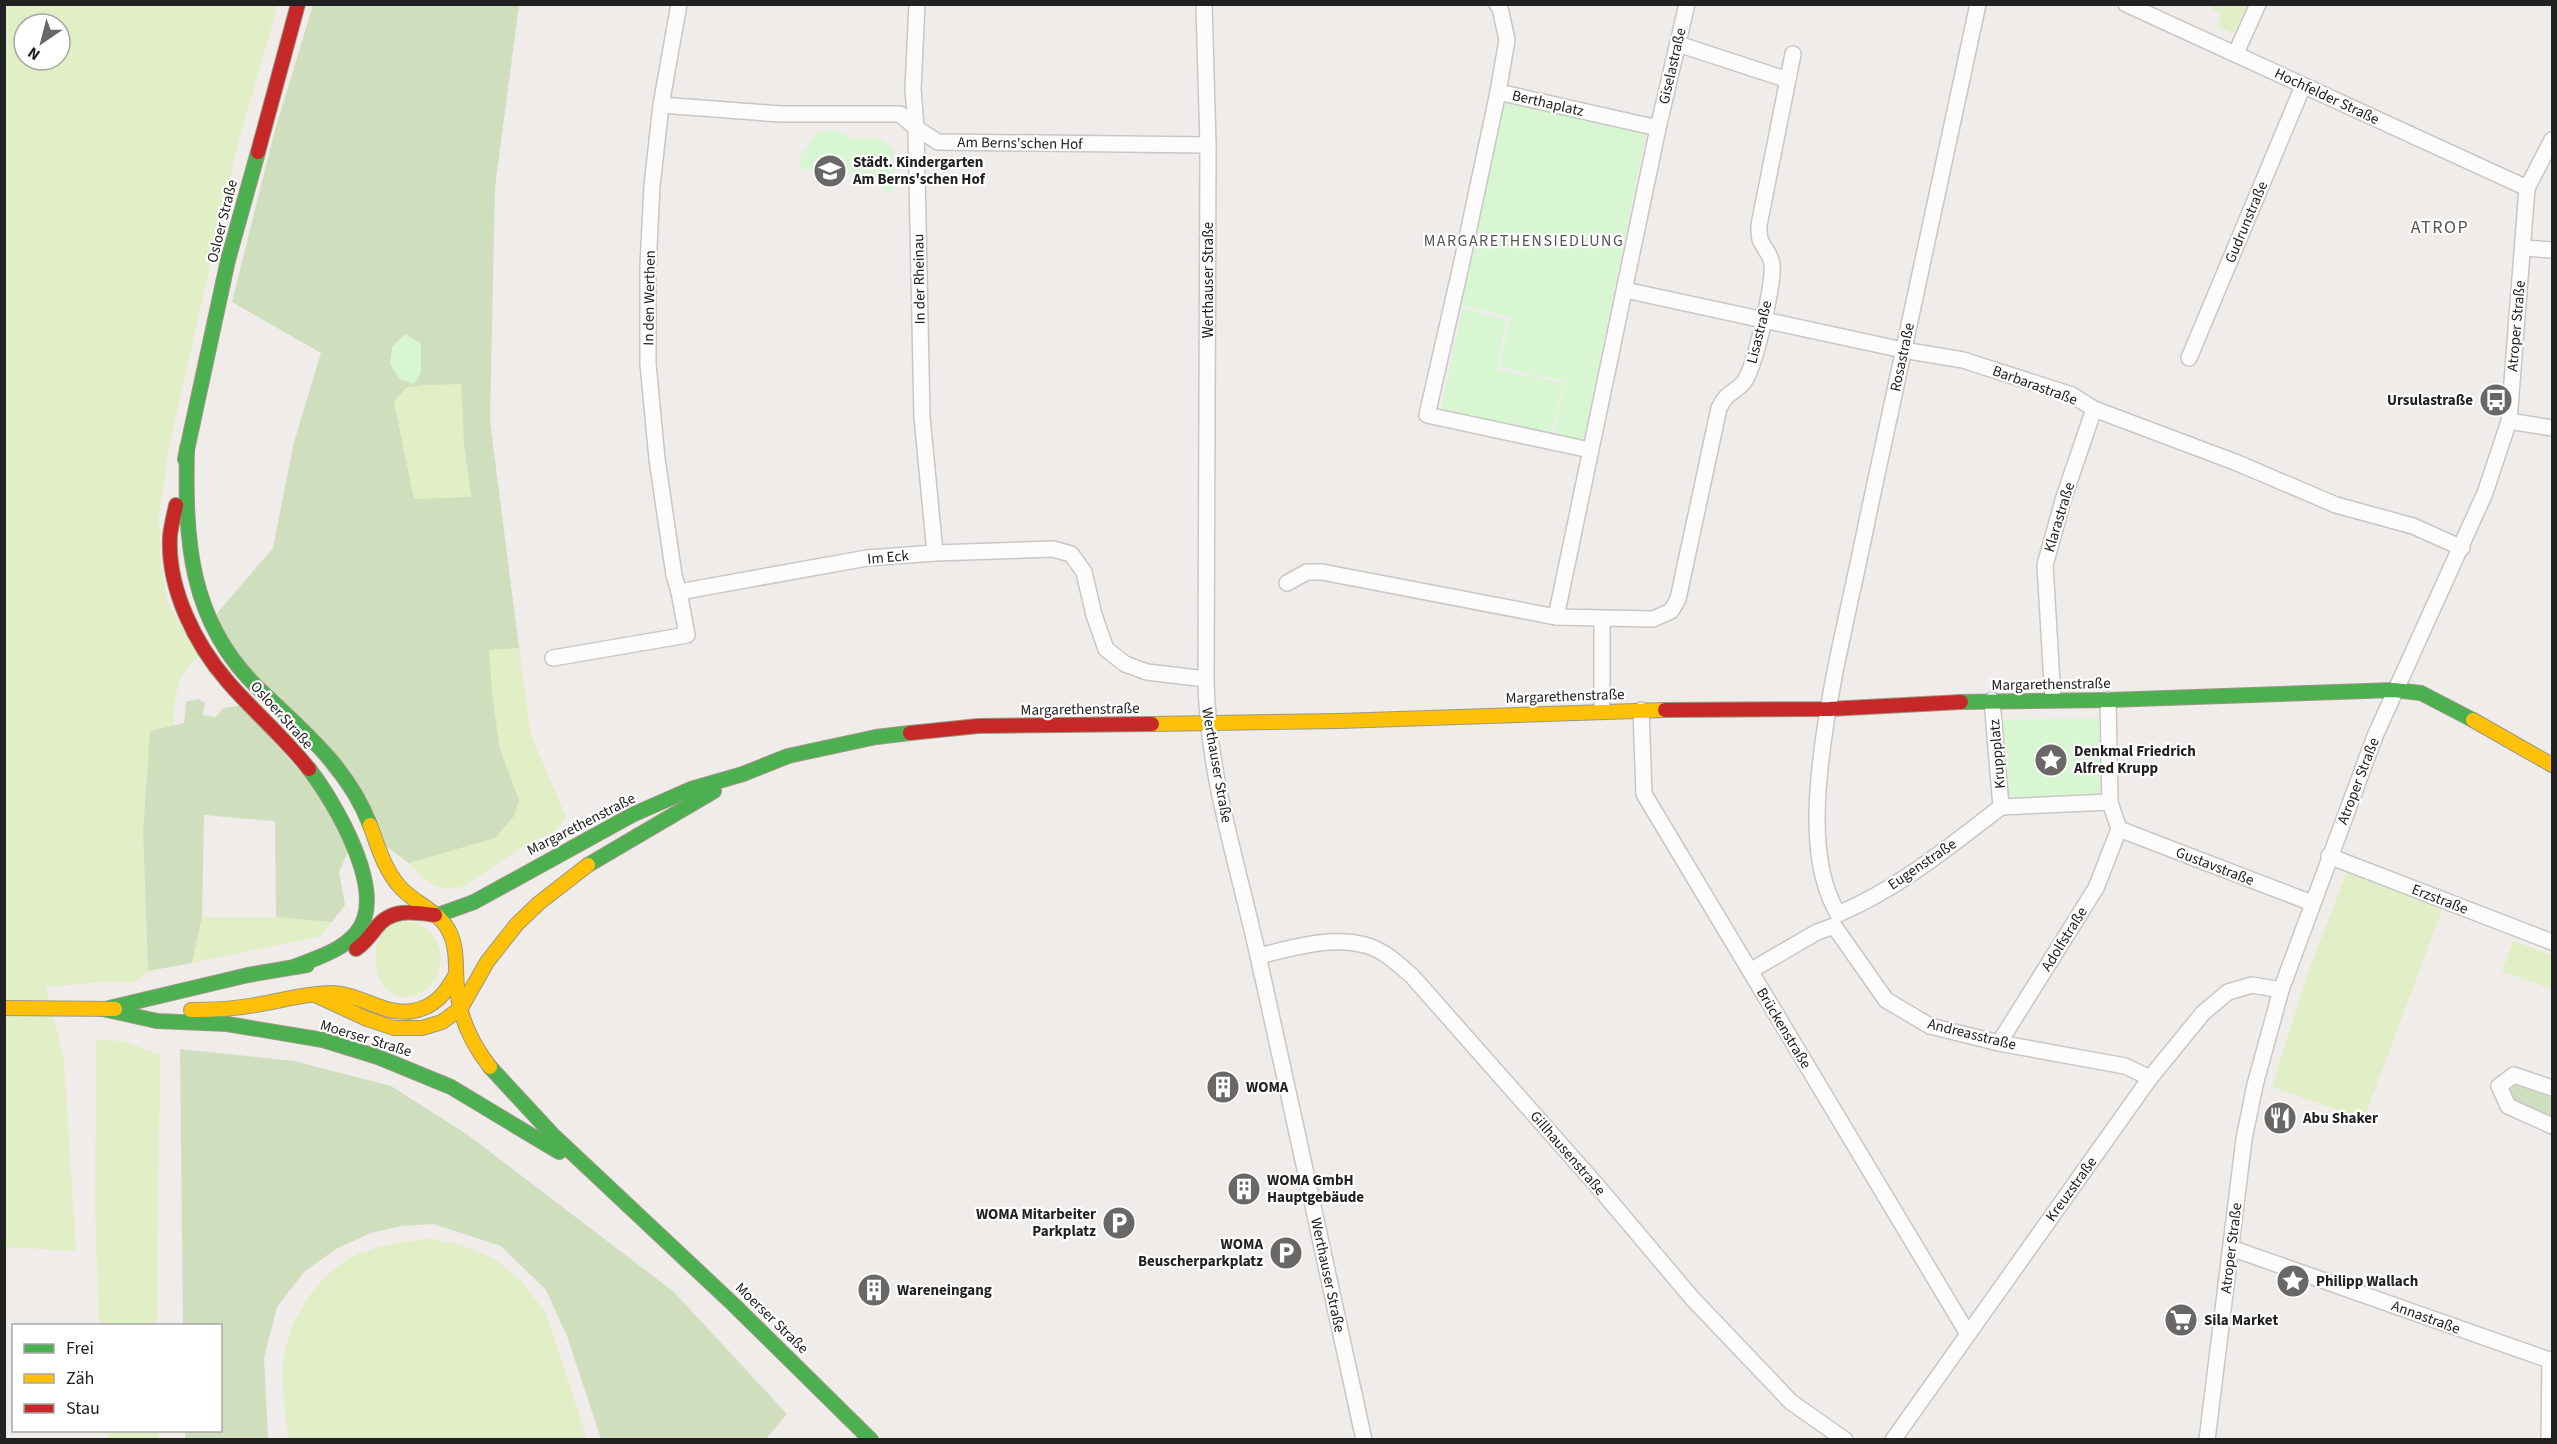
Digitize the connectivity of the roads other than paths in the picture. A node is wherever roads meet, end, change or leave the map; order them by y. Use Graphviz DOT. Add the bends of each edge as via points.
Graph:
graph roads {
  1 [pos="298,4"];
  2 [pos="679,4"];
  3 [pos="917,4"];
  4 [pos="1203,4"];
  5 [pos="1497,4"];
  6 [pos="1687,4"];
  7 [pos="1978,4"];
  8 [pos="2126,4"];
  9 [pos="2258,4"];
  10 [pos="1678,44"];
  11 [pos="2236,53"];
  12 [pos="1793,54"];
  13 [pos="1788,80"];
  14 [pos="2303,86"];
  15 [pos="1498,92"];
  16 [pos="661,105"];
  17 [pos="916,128"];
  18 [pos="1658,128"];
  19 [pos="2553,140"];
  20 [pos="1208,145"];
  21 [pos="2528,188"];
  22 [pos="2523,248"];
  23 [pos="2553,250"];
  24 [pos="1624,290"];
  25 [pos="1763,319"];
  26 [pos="1903,350"];
  27 [pos="2189,358"];
  28 [pos="2094,409"];
  29 [pos="2509,421"];
  30 [pos="2553,428"];
  31 [pos="188,448"];
  32 [pos="1590,450"];
  33 [pos="2462,548"];
  34 [pos="935,553"];
  35 [pos="1287,583"];
  36 [pos="679,592"];
  37 [pos="1556,617"];
  38 [pos="1602,619"];
  39 [pos="553,658"];
  40 [pos="1206,679"];
  41 [pos="2394,690"];
  42 [pos="1992,700"];
  43 [pos="2053,700"];
  44 [pos="2108,700"];
  45 [pos="1641,710"];
  46 [pos="1829,710"];
  47 [pos="1602,711"];
  48 [pos="1208,723"];
  49 [pos="2553,765"];
  50 [pos="743,774"];
  51 [pos="2110,802"];
  52 [pos="2001,807"];
  53 [pos="2119,829"];
  54 [pos="2329,856"];
  55 [pos="2312,903"];
  56 [pos="438,915"];
  57 [pos="1836,920"];
  58 [pos="2553,942"];
  59 [pos="1258,956"];
  60 [pos="294,967"];
  61 [pos="1750,971"];
  62 [pos="456,974"];
  63 [pos="2281,990"];
  64 [pos="315,995"];
  65 [pos="4,1008"];
  66 [pos="103,1009"];
  67 [pos="460,1010"];
  68 [pos="1999,1043"];
  69 [pos="2150,1078"];
  70 [pos="2552,1086"];
  71 [pos="2553,1126"];
  72 [pos="594,1174"];
  73 [pos="2231,1248"];
  74 [pos="1968,1334"];
  75 [pos="2551,1361"];
  76 [pos="871,1440"];
  77 [pos="1364,1440"];
  78 [pos="1845,1440"];
  79 [pos="1893,1440"];
  80 [pos="2207,1440"];
  81 [pos="2549,1440"];
  1 -- 31 [label="main road, Osloer Straße" via="228,260"];
  2 -- 16 [label="street, In den Werthen"];
  3 -- 17 [label="street, In der Rheinau" via="913,89"];
  4 -- 20 [label="street, Werthauser Straße"];
  5 -- 15 [label="street" via="1506,40"];
  6 -- 10 [label="street, Giselastraße"];
  7 -- 26 [label="street, Rosastraße"];
  8 -- 11 [label="street, Hochfelder Straße"];
  9 -- 11 [label="street"];
  10 -- 13 [label="street"];
  10 -- 18 [label="street, Giselastraße"];
  11 -- 14 [label="street, Hochfelder Straße"];
  12 -- 13 [label="street, Lisastraße"];
  13 -- 25 [label="street, Lisastraße" via="1759,225 1760,239 1772,260"];
  14 -- 21 [label="street, Hochfelder Straße"];
  14 -- 27 [label="street, Gudrunstraße"];
  15 -- 18 [label="street, Berthaplatz"];
  15 -- 32 [label="street, Berthaplatz" via="1426,415"];
  16 -- 17 [label="street, Am Berns'schen Hof" via="780,114 900,114"];
  16 -- 36 [label="street, In den Werthen" via="651,186 648,364 657,459"];
  17 -- 20 [label="street, Am Berns'schen Hof" via="938,142"];
  17 -- 34 [label="street, In der Rheinau" via="922,417"];
  18 -- 24 [label="street"];
  19 -- 21 [label="street, Atroper Straße"];
  20 -- 40 [label="street, Werthauser Straße"];
  21 -- 22 [label="street, Atroper Straße"];
  22 -- 23 [label="street"];
  22 -- 29 [label="street, Atroper Straße"];
  24 -- 25 [label="street, Barbarastraße"];
  24 -- 32 [label="street"];
  25 -- 26 [label="street, Barbarastraße"];
  25 -- 38 [label="street, Lisastraße" via="1747,376 1726,395 1719,408 1678,599 1671,611 1653,619"];
  26 -- 28 [label="street, Barbarastraße" via="1963,360 2072,395"];
  26 -- 46 [label="street, Rosastraße"];
  28 -- 33 [label="street, Barbarastraße" via="2336,505 2413,526"];
  28 -- 43 [label="street, Klarastraße" via="2044,565"];
  29 -- 30 [label="street"];
  29 -- 33 [label="street, Atroper Straße"];
  31 -- 56 [label="main road, Osloer Straße" via="185,522 189,560 210,622 254,684 338,768 357,795 393,878 404,891"];
  31 -- 60 [label="main road, Osloer Straße" via="170,538 184,610 208,656 294,750 327,793 345,825 369,898 358,931 345,943"];
  32 -- 37 [label="street"];
  33 -- 41 [label="street, Atroper Straße"];
  34 -- 36 [label="street, Im Eck" via="867,558"];
  34 -- 40 [label="street, Im Eck" via="1053,549 1071,554 1084,572 1106,649 1125,664 1147,672"];
  35 -- 37 [label="street, Lisastraße" via="1306,573 1322,572"];
  36 -- 39 [label="street" via="687,635"];
  37 -- 38 [label="street, Lisastraße"];
  38 -- 47 [label="street"];
  40 -- 48 [label="street, Werthauser Straße"];
  41 -- 44 [label="main road, Margarethenstraße"];
  41 -- 49 [label="main road, Margarethenstraße" via="2421,693 2444,703"];
  41 -- 54 [label="street, Atroper Straße"];
  42 -- 43 [label="main road, Margarethenstraße"];
  42 -- 46 [label="main road, Margarethenstraße"];
  42 -- 52 [label="street, Kruppplatz"];
  43 -- 44 [label="main road, Margarethenstraße"];
  44 -- 51 [label="street"];
  45 -- 46 [label="main road, Margarethenstraße"];
  45 -- 47 [label="main road, Margarethenstraße"];
  45 -- 61 [label="street, Brückenstraße" via="1644,794"];
  46 -- 57 [label="street, Andreasstraße" via="1819,780 1818,850"];
  47 -- 48 [label="main road, Margarethenstraße" via="1375,721"];
  48 -- 50 [label="main road, Margarethenstraße" via="978,726 876,737 788,756"];
  48 -- 59 [label="street, Werthauser Straße"];
  50 -- 56 [label="main road, Margarethenstraße" via="692,789 632,815 474,902"];
  50 -- 67 [label="main road, Margarethenstraße" via="585,866 551,892 500,944"];
  51 -- 52 [label="street, Kruppplatz"];
  51 -- 53 [label="street"];
  52 -- 57 [label="street, Eugenstraße" via="1931,861"];
  53 -- 55 [label="street, Gustavstraße"];
  53 -- 68 [label="street, Adolfstraße" via="2096,888"];
  54 -- 55 [label="street, Atroper Straße"];
  54 -- 58 [label="street, Erzstraße"];
  55 -- 63 [label="street, Atroper Straße"];
  56 -- 60 [label="main road" via="411,911 392,914 380,922 363,944 341,958"];
  56 -- 62 [label="main road, Moerser Straße" via="452,938"];
  57 -- 61 [label="street, Eugenstraße"];
  57 -- 68 [label="street, Andreasstraße" via="1886,1000 1930,1026"];
  59 -- 77 [label="street, Werthauser Straße"];
  59 -- 78 [label="street, Gillhausenstraße" via="1317,942 1365,945 1390,957 1412,976 1692,1298 1791,1402"];
  60 -- 66 [label="main road"];
  61 -- 74 [label="street, Brückenstraße"];
  62 -- 64 [label="main road" via="444,996 431,1007 410,1012 388,1010 343,994"];
  62 -- 67 [label="main road, Moerser Straße"];
  63 -- 69 [label="street, Kreuzstraße" via="2252,985 2228,992 2203,1013"];
  63 -- 73 [label="street, Atroper Straße" via="2244,1139"];
  64 -- 66 [label="main road" via="212,1010"];
  64 -- 67 [label="main road" via="387,1028 423,1028"];
  65 -- 66 [label="main road"];
  66 -- 72 [label="main road, Moerser Straße" via="157,1021 227,1024 314,1038 378,1057 451,1087"];
  67 -- 72 [label="main road, Moerser Straße" via="477,1050 498,1080"];
  68 -- 69 [label="street, Andreasstraße" via="2125,1066"];
  69 -- 74 [label="street, Kreuzstraße"];
  70 -- 71 [label="street" via="2514,1075 2499,1086 2508,1106"];
  72 -- 76 [label="main road, Moerser Straße" via="711,1282"];
  73 -- 75 [label="street, Annastraße"];
  73 -- 80 [label="street, Atroper Straße"];
  74 -- 79 [label="street, Kreuzstraße"];
  75 -- 81 [label="street"];
}
